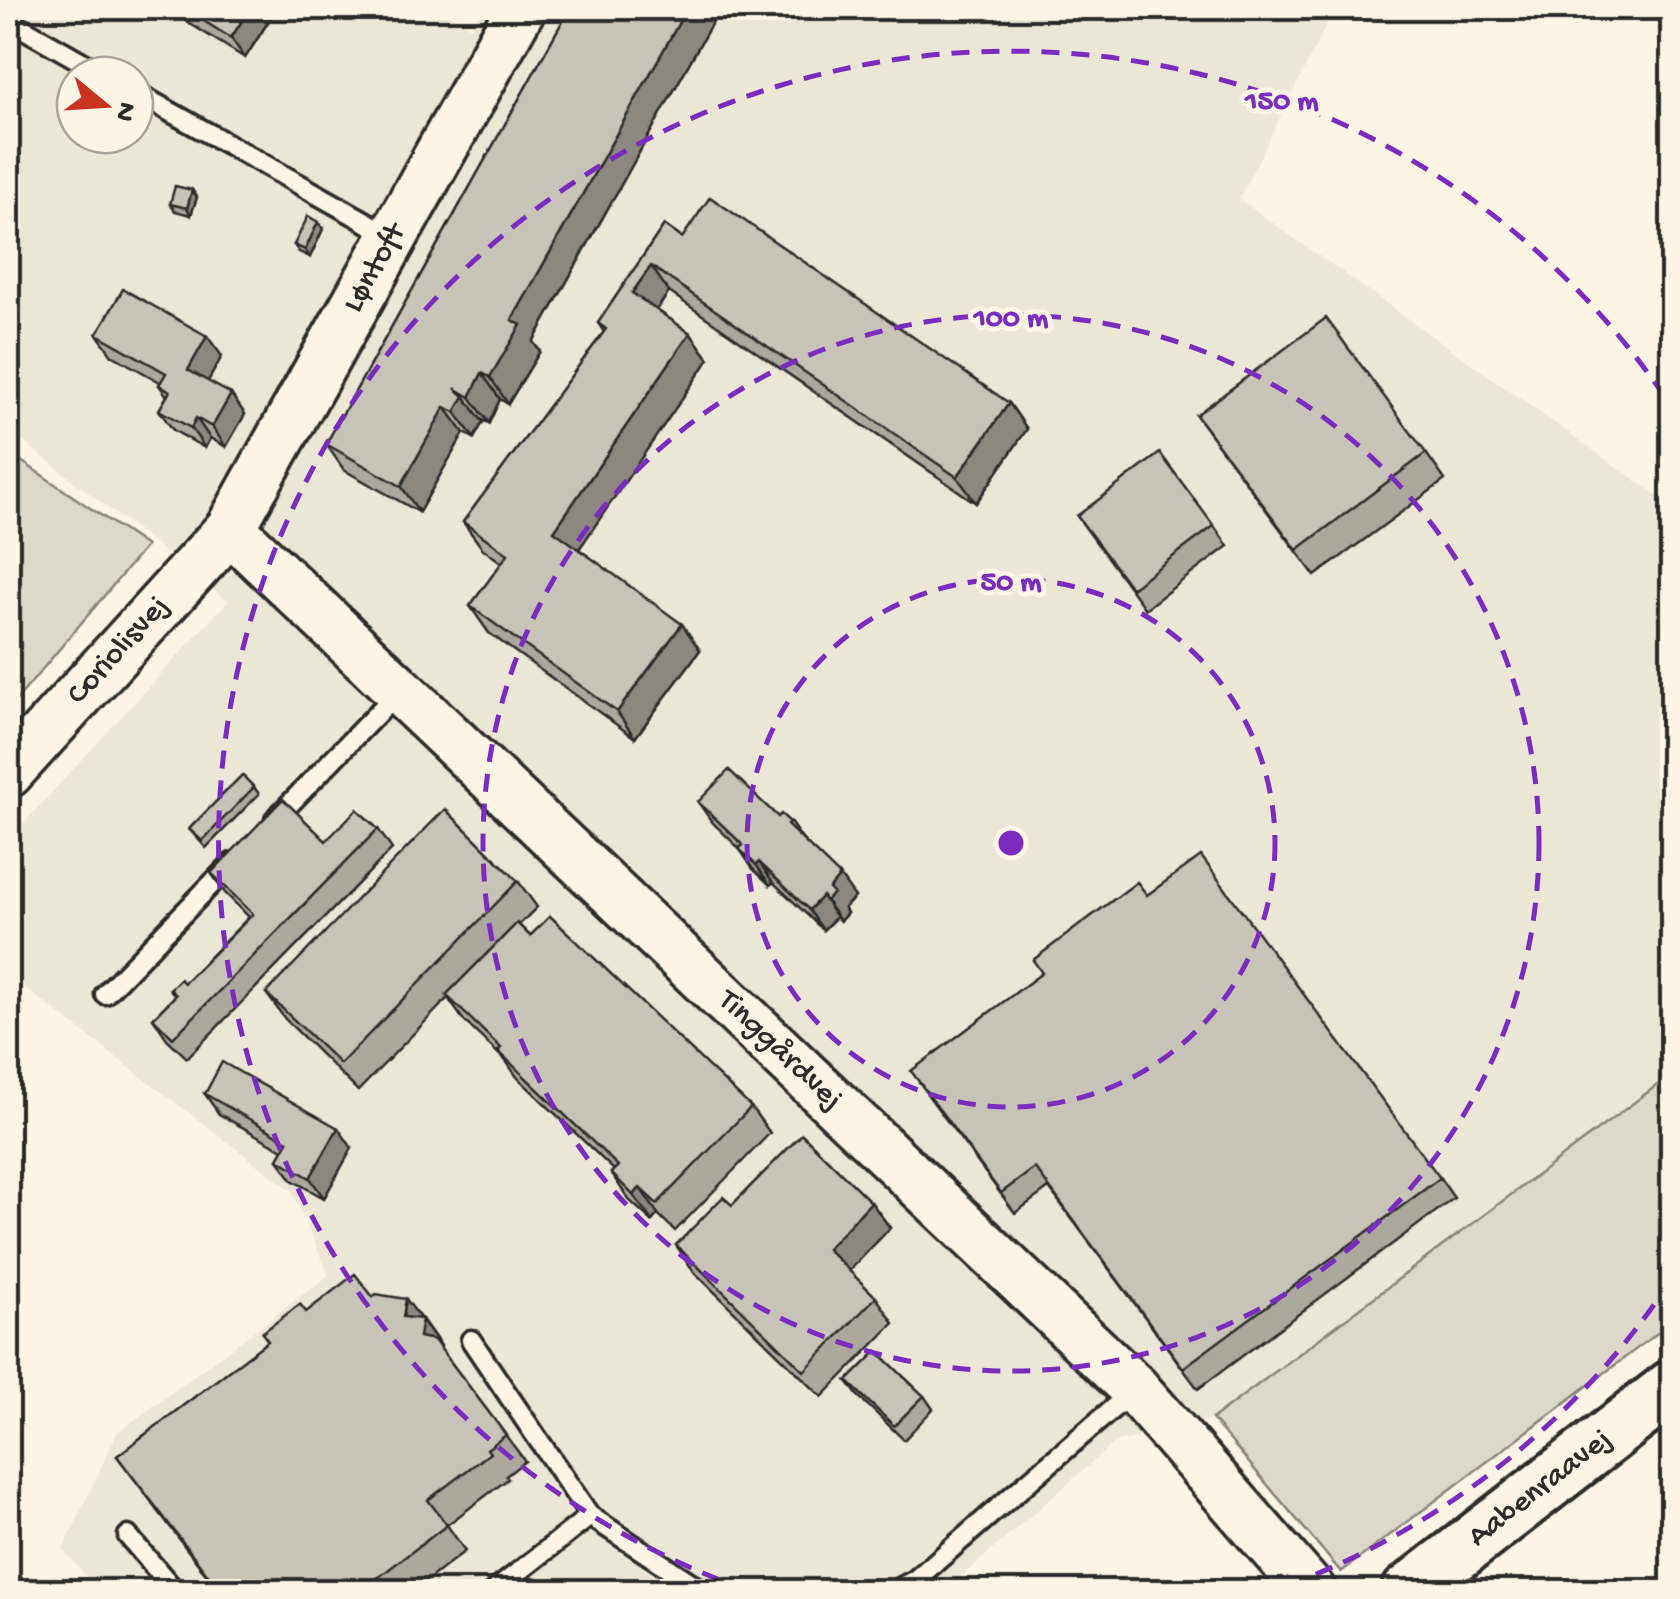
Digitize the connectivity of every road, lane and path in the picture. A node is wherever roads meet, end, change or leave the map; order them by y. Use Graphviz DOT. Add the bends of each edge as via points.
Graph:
graph roads {
  1 [pos="521,8"];
  2 [pos="17,26"];
  3 [pos="69,55"];
  4 [pos="155,103"];
  5 [pos="393,238"];
  6 [pos="230,529"];
  7 [pos="400,691"];
  8 [pos="8,773"];
  9 [pos="266,828"];
  10 [pos="239,856"];
  11 [pos="105,994"];
  12 [pos="471,1340"];
  13 [pos="1672,1386"];
  14 [pos="1135,1389"];
  15 [pos="590,1516"];
  16 [pos="128,1536"];
  17 [pos="176,1592"];
  18 [pos="494,1592"];
  19 [pos="709,1592"];
  20 [pos="892,1592"];
  21 [pos="1312,1592"];
  22 [pos="1408,1592"];
  1 -- 5 [label="street, Løntoft"];
  2 -- 3 [label="lane"];
  4 -- 5 [label="lane"];
  5 -- 6 [label="street, Løntoft"];
  6 -- 7 [label="street, Tinggårdvej"];
  6 -- 8 [label="street, Coriolisvej"];
  7 -- 9 [label="lane"];
  7 -- 14 [label="street, Tinggårdvej"];
  10 -- 11 [label="lane"];
  12 -- 15 [label="lane"];
  13 -- 22 [label="main road, Aabenraavej"];
  14 -- 20 [label="lane" via="916,1580"];
  14 -- 21 [label="street, Tinggårdvej"];
  15 -- 18 [label="lane"];
  15 -- 19 [label="lane"];
  16 -- 17 [label="lane"];
}
